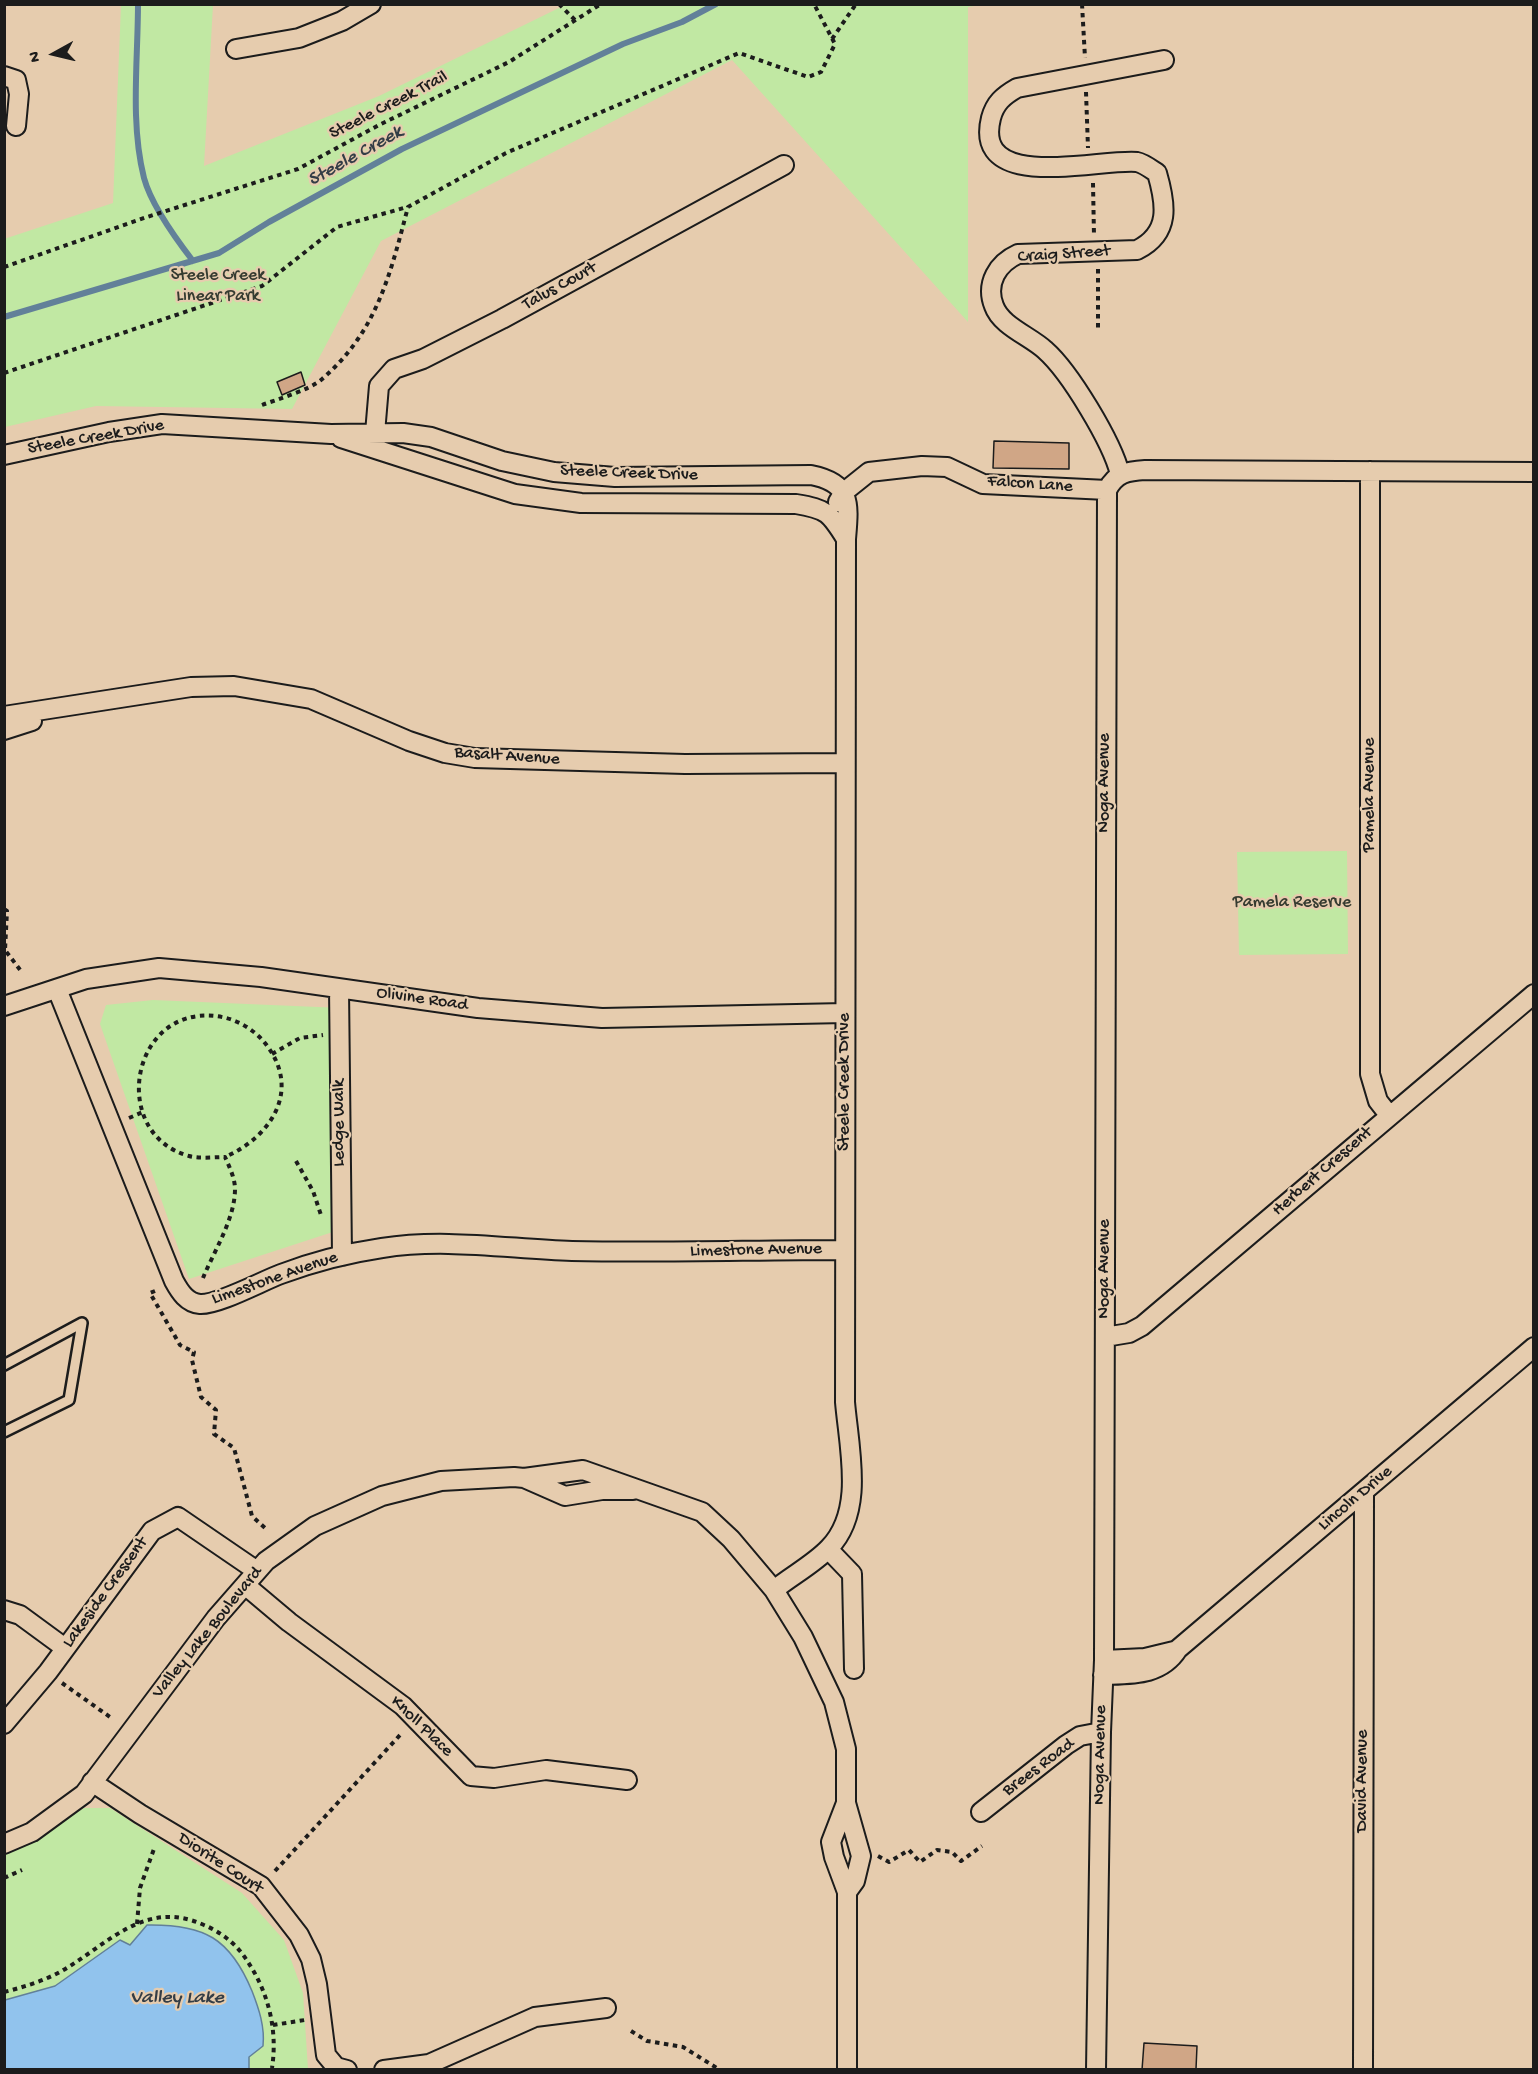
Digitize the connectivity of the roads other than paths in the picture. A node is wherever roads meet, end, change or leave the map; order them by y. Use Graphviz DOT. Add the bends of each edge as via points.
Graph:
graph roads {
  1 [pos="370,4"];
  2 [pos="236,49"];
  3 [pos="1164,60"];
  4 [pos="4,76"];
  5 [pos="16,126"];
  6 [pos="784,165"];
  7 [pos="375,433"];
  8 [pos="331,434"];
  9 [pos="4,455"];
  10 [pos="1370,471"];
  11 [pos="1533,472"];
  12 [pos="1120,474"];
  13 [pos="1107,490"];
  14 [pos="844,492"];
  15 [pos="831,514"];
  16 [pos="846,539"];
  17 [pos="73,706"];
  18 [pos="4,716"];
  19 [pos="4,730"];
  20 [pos="845,763"];
  21 [pos="57,989"];
  22 [pos="339,989"];
  23 [pos="1533,994"];
  24 [pos="4,1006"];
  25 [pos="845,1014"];
  26 [pos="1389,1115"];
  27 [pos="845,1250"];
  28 [pos="342,1256"];
  29 [pos="1105,1337"];
  30 [pos="1533,1347"];
  31 [pos="4,1365"];
  32 [pos="4,1432"];
  33 [pos="524,1478"];
  34 [pos="633,1490"];
  35 [pos="1364,1492"];
  36 [pos="828,1549"];
  37 [pos="251,1578"];
  38 [pos="774,1590"];
  39 [pos="4,1610"];
  40 [pos="65,1648"];
  41 [pos="1104,1667"];
  42 [pos="854,1669"];
  43 [pos="4,1724"];
  44 [pos="1101,1732"];
  45 [pos="627,1780"];
  46 [pos="92,1782"];
  47 [pos="846,1803"];
  48 [pos="981,1812"];
  49 [pos="4,1844"];
  50 [pos="847,1892"];
  51 [pos="606,2008"];
  52 [pos="347,2070"];
  53 [pos="384,2070"];
  54 [pos="847,2070"];
  55 [pos="1096,2070"];
  56 [pos="1363,2070"];
  1 -- 2 [label="street" via="342,21 299,38"];
  3 -- 12 [label="street, Craig Street" via="1017,88 994,107 990,122 990,137 997,152 1013,164 1037,168 1138,162 1157,173 1164,195 1164,213 1159,231 1149,244 1137,250 1018,254 996,270 992,286 993,304 999,316 1054,360 1093,416 1115,454"];
  4 -- 5 [label="street" via="16,81"];
  6 -- 7 [label="street, Talus Court" via="502,319 423,359 394,369 380,386"];
  7 -- 8 [label="street, Steele Creek Drive"];
  7 -- 14 [label="street, Steele Creek Drive" via="431,438 502,461 554,472 615,477 811,476 825,478"];
  8 -- 9 [label="street, Steele Creek Drive" via="162,424"];
  8 -- 15 [label="street, Steele Creek Drive" via="515,494 581,503 796,504 818,507"];
  10 -- 11 [label="street"];
  10 -- 12 [label="street" via="1145,470"];
  10 -- 26 [label="street, Pamela Avenue" via="1370,1074 1378,1101"];
  12 -- 13 [label="street"];
  13 -- 14 [label="street, Falcon Lane" via="983,484 947,467 922,466 868,472"];
  13 -- 29 [label="street, Noga Avenue"];
  14 -- 15 [label="street, Falcon Lane"];
  14 -- 16 [label="street, Steele Creek Drive" via="849,507"];
  15 -- 16 [label="street"];
  16 -- 20 [label="street, Steele Creek Drive"];
  17 -- 18 [label="street, Basalt Avenue"];
  17 -- 19 [label="street, Basalt Avenue"];
  17 -- 20 [label="street, Basalt Avenue" via="190,687 234,686 311,699 409,741 475,758 685,764"];
  20 -- 25 [label="street, Steele Creek Drive"];
  21 -- 22 [label="street, Olivine Road" via="86,979 159,968"];
  21 -- 24 [label="street, Olivine Road"];
  21 -- 28 [label="street, Limestone Avenue" via="182,1295 199,1304 212,1302 282,1273"];
  22 -- 25 [label="street, Olivine Road" via="478,1008 602,1018"];
  22 -- 28 [label="street, Ledge Walk"];
  23 -- 26 [label="street, Herbert Crescent"];
  25 -- 27 [label="street, Steele Creek Drive"];
  26 -- 29 [label="street, Herbert Crescent" via="1142,1326 1129,1333"];
  27 -- 28 [label="street, Limestone Avenue" via="643,1252 431,1244"];
  27 -- 36 [label="street, Steele Creek Drive" via="845,1402 852,1481 847,1525"];
  29 -- 41 [label="street, Noga Avenue"];
  30 -- 35 [label="street, Lincoln Drive"];
  31 -- 32 [label="lane" via="82,1323 69,1400"];
  33 -- 34 [label="street, Valley Lake Boulevard" via="566,1496"];
  33 -- 34 [label="street, Valley Lake Boulevard" via="583,1470"];
  33 -- 37 [label="street, Valley Lake Boulevard" via="441,1481 382,1496 315,1526 266,1561"];
  34 -- 38 [label="street, Valley Lake Boulevard" via="702,1512"];
  35 -- 41 [label="street, Lincoln Drive" via="1178,1649 1172,1659 1157,1669 1137,1673"];
  35 -- 56 [label="street, David Avenue"];
  36 -- 38 [label="street, Steele Creek Drive"];
  36 -- 42 [label="street" via="852,1574"];
  37 -- 40 [label="street, Lakeside Crescent" via="178,1517 152,1531"];
  37 -- 45 [label="street, Knoll Place" via="289,1622 403,1706 471,1776 494,1778 546,1770"];
  37 -- 46 [label="street, Valley Lake Boulevard" via="216,1618"];
  38 -- 47 [label="street, Valley Lake Boulevard" via="803,1637 834,1702 846,1749"];
  39 -- 40 [label="street" via="20,1615"];
  40 -- 43 [label="street, Lakeside Crescent"];
  41 -- 44 [label="street, Noga Avenue"];
  44 -- 48 [label="street, Brees Road" via="1080,1736 1066,1745"];
  44 -- 55 [label="street, Noga Avenue"];
  46 -- 49 [label="street, Valley Lake Boulevard" via="84,1794 32,1832"];
  46 -- 52 [label="street, Diorite Court" via="261,1886 307,1951 317,1984 326,2055 336,2067"];
  47 -- 50 [label="street, Valley Lake Boulevard" via="861,1856 855,1881"];
  47 -- 50 [label="street, Valley Lake Boulevard" via="831,1842"];
  50 -- 54 [label="street, Valley Lake Boulevard"];
  51 -- 53 [label="street" via="535,2017 429,2064"];
}
